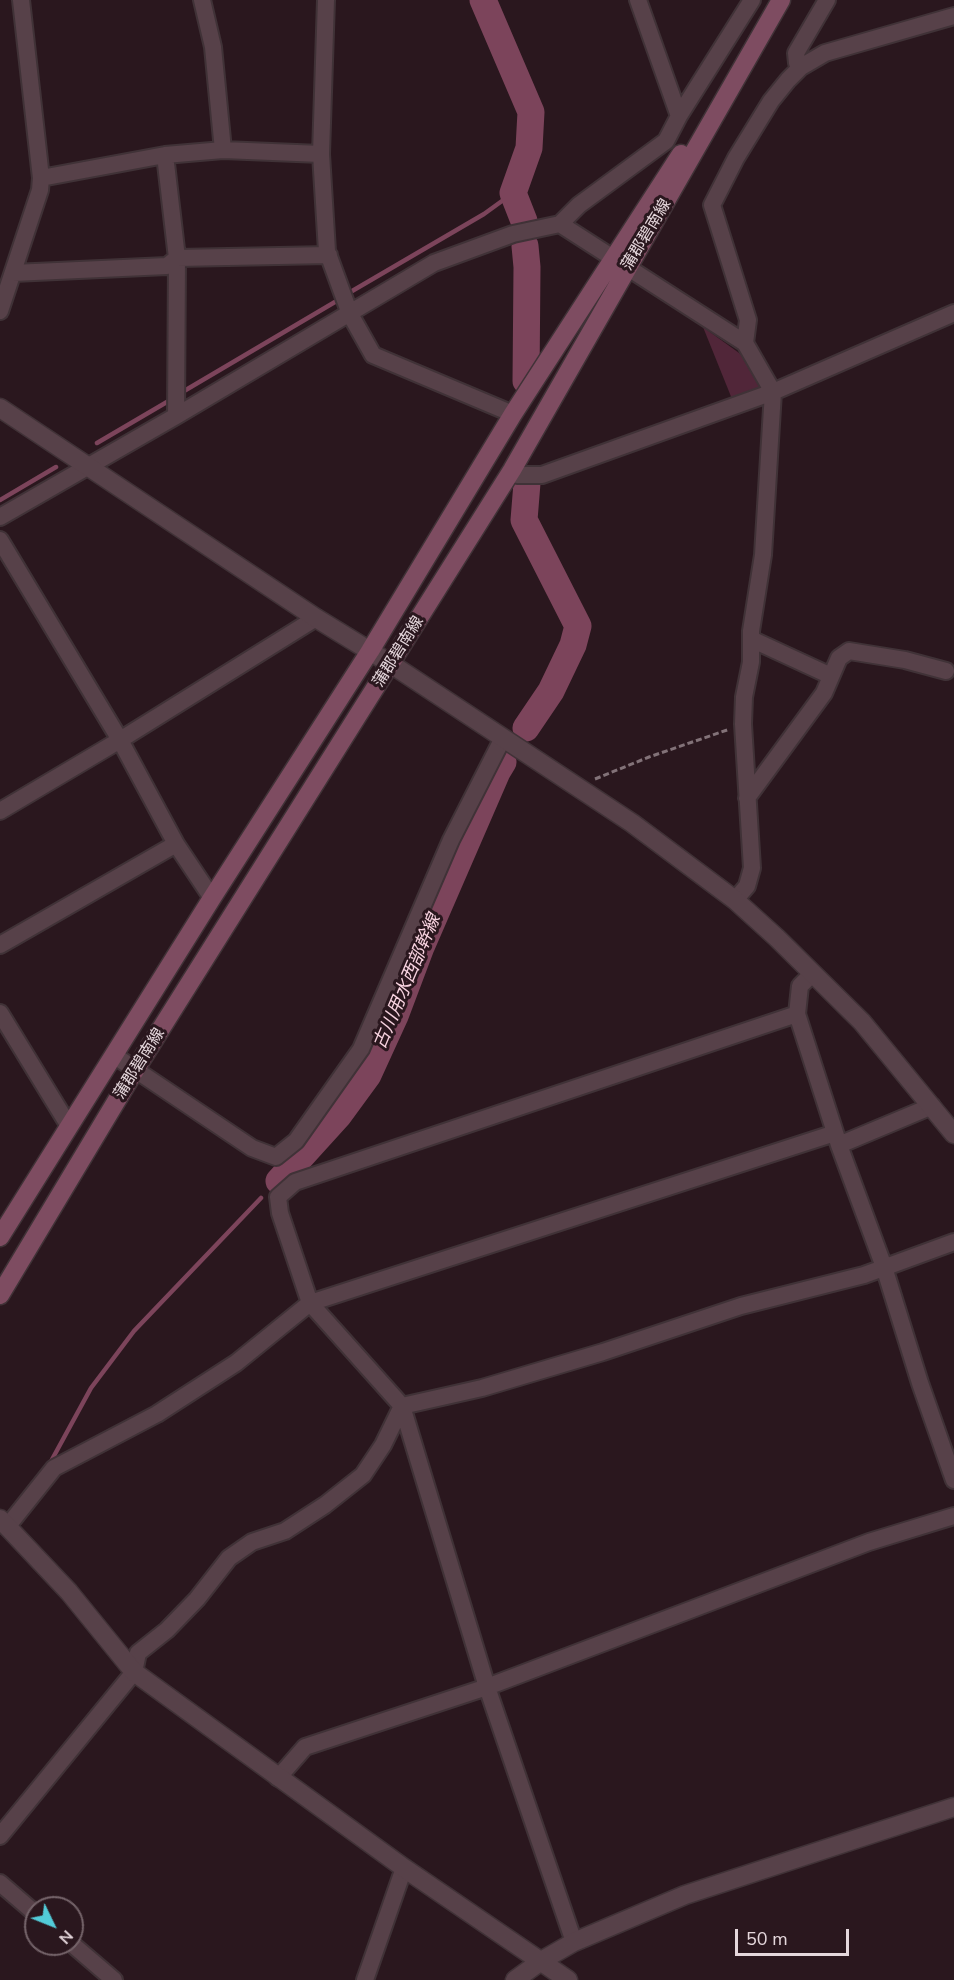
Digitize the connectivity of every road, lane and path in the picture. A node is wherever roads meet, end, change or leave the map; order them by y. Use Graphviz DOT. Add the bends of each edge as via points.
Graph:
graph roads {
  1 [pos="21,0"];
  2 [pos="202,0"];
  3 [pos="326,0"];
  4 [pos="638,0"];
  5 [pos="752,0"];
  6 [pos="780,0"];
  7 [pos="827,0"];
  8 [pos="954,18"];
  9 [pos="801,67"];
  10 [pos="679,116"];
  11 [pos="224,150"];
  12 [pos="321,153"];
  13 [pos="165,155"];
  14 [pos="41,178"];
  15 [pos="560,224"];
  16 [pos="328,255"];
  17 [pos="177,258"];
  18 [pos="621,263"];
  19 [pos="13,273"];
  20 [pos="348,310"];
  21 [pos="0,311"];
  22 [pos="954,313"];
  23 [pos="745,343"];
  24 [pos="773,392"];
  25 [pos="0,408"];
  26 [pos="176,412"];
  27 [pos="513,414"];
  28 [pos="88,466"];
  29 [pos="512,470"];
  30 [pos="0,517"];
  31 [pos="0,540"];
  32 [pos="316,618"];
  33 [pos="751,639"];
  34 [pos="370,651"];
  35 [pos="392,664"];
  36 [pos="946,671"];
  37 [pos="831,676"];
  38 [pos="743,724"];
  39 [pos="503,738"];
  40 [pos="120,740"];
  41 [pos="577,787"];
  42 [pos="747,798"];
  43 [pos="0,811"];
  44 [pos="176,844"];
  45 [pos="212,898"];
  46 [pos="735,900"];
  47 [pos="0,945"];
  48 [pos="812,974"];
  49 [pos="0,1013"];
  50 [pos="797,1014"];
  51 [pos="115,1056"];
  52 [pos="135,1070"];
  53 [pos="932,1106"];
  54 [pos="69,1126"];
  55 [pos="954,1134"];
  56 [pos="837,1139"];
  57 [pos="0,1237"];
  58 [pos="954,1242"];
  59 [pos="884,1267"];
  60 [pos="0,1295"];
  61 [pos="310,1303"];
  62 [pos="402,1406"];
  63 [pos="954,1480"];
  64 [pos="954,1516"];
  65 [pos="5,1524"];
  66 [pos="134,1672"];
  67 [pos="487,1687"];
  68 [pos="278,1778"];
  69 [pos="954,1808"];
  70 [pos="0,1836"];
  71 [pos="404,1868"];
  72 [pos="0,1883"];
  73 [pos="24,1904"];
  74 [pos="574,1942"];
  75 [pos="84,1954"];
  76 [pos="541,1961"];
  77 [pos="114,1980"];
  78 [pos="365,1980"];
  79 [pos="515,1980"];
  80 [pos="568,1980"];
  1 -- 14 [label="street"];
  2 -- 11 [label="street" via="213,47"];
  3 -- 12 [label="street"];
  4 -- 10 [label="street"];
  5 -- 10 [label="street"];
  6 -- 18 [label="main road, 蒲郡碧南線"];
  7 -- 9 [label="street" via="796,53"];
  8 -- 9 [label="street" via="825,53"];
  9 -- 23 [label="street" via="771,101 712,205 748,320"];
  10 -- 15 [label="street" via="666,141 579,205"];
  11 -- 12 [label="street"];
  11 -- 13 [label="street"];
  12 -- 16 [label="street"];
  13 -- 14 [label="street"];
  13 -- 17 [label="street"];
  14 -- 19 [label="street"];
  15 -- 18 [label="street"];
  15 -- 20 [label="street" via="513,234 434,262"];
  16 -- 17 [label="street"];
  16 -- 20 [label="street"];
  17 -- 19 [label="street" via="167,266"];
  17 -- 26 [label="street"];
  18 -- 23 [label="street"];
  18 -- 27 [label="main road, 蒲郡碧南線"];
  18 -- 29 [label="main road, 蒲郡碧南線"];
  19 -- 21 [label="street"];
  20 -- 26 [label="street"];
  20 -- 27 [label="street" via="373,355"];
  22 -- 24 [label="street"];
  23 -- 24 [label="street"];
  24 -- 29 [label="street" via="542,475 517,475"];
  24 -- 33 [label="street" via="763,555"];
  25 -- 28 [label="street"];
  26 -- 28 [label="street"];
  27 -- 34 [label="main road, 蒲郡碧南線"];
  28 -- 30 [label="street"];
  28 -- 32 [label="street"];
  29 -- 35 [label="main road, 蒲郡碧南線"];
  31 -- 40 [label="street"];
  32 -- 34 [label="street"];
  32 -- 40 [label="street"];
  33 -- 37 [label="street"];
  33 -- 38 [label="street"];
  34 -- 35 [label="street"];
  34 -- 45 [label="main road, 蒲郡碧南線"];
  35 -- 39 [label="street"];
  35 -- 52 [label="main road, 蒲郡碧南線"];
  36 -- 37 [label="street" via="849,651 839,658"];
  37 -- 42 [label="street" via="824,693"];
  38 -- 41 [label="path"];
  38 -- 42 [label="street"];
  39 -- 41 [label="street"];
  39 -- 52 [label="street" via="451,840 360,1049 296,1141 276,1157 252,1148"];
  40 -- 43 [label="street"];
  40 -- 44 [label="street"];
  41 -- 46 [label="street"];
  42 -- 46 [label="street" via="752,868 747,886"];
  44 -- 45 [label="street"];
  44 -- 47 [label="street"];
  45 -- 51 [label="main road, 蒲郡碧南線"];
  46 -- 48 [label="street"];
  48 -- 50 [label="street" via="800,986"];
  48 -- 53 [label="street" via="862,1022"];
  49 -- 54 [label="street"];
  50 -- 56 [label="street"];
  50 -- 61 [label="street" via="295,1182 279,1197 280,1213"];
  51 -- 52 [label="street"];
  51 -- 54 [label="main road, 蒲郡碧南線"];
  52 -- 60 [label="main road, 蒲郡碧南線"];
  53 -- 55 [label="street"];
  53 -- 56 [label="street"];
  54 -- 57 [label="main road, 蒲郡碧南線"];
  56 -- 59 [label="street"];
  56 -- 61 [label="street"];
  58 -- 59 [label="street"];
  59 -- 62 [label="street" via="741,1306 482,1388"];
  59 -- 63 [label="street"];
  61 -- 62 [label="street"];
  61 -- 65 [label="street" via="236,1363 158,1414 54,1468"];
  62 -- 66 [label="street" via="363,1475 285,1531 252,1542 229,1558 197,1599 138,1653"];
  62 -- 67 [label="street"];
  64 -- 67 [label="street" via="868,1542"];
  65 -- 66 [label="street" via="69,1592"];
  66 -- 68 [label="street"];
  66 -- 70 [label="street"];
  67 -- 68 [label="street" via="305,1747"];
  67 -- 74 [label="street"];
  68 -- 71 [label="street"];
  69 -- 74 [label="street" via="685,1895"];
  71 -- 76 [label="street"];
  71 -- 78 [label="street"];
  72 -- 73 [label="street"];
  74 -- 76 [label="street"];
  75 -- 77 [label="street"];
  76 -- 79 [label="street"];
  76 -- 80 [label="street"];
}
